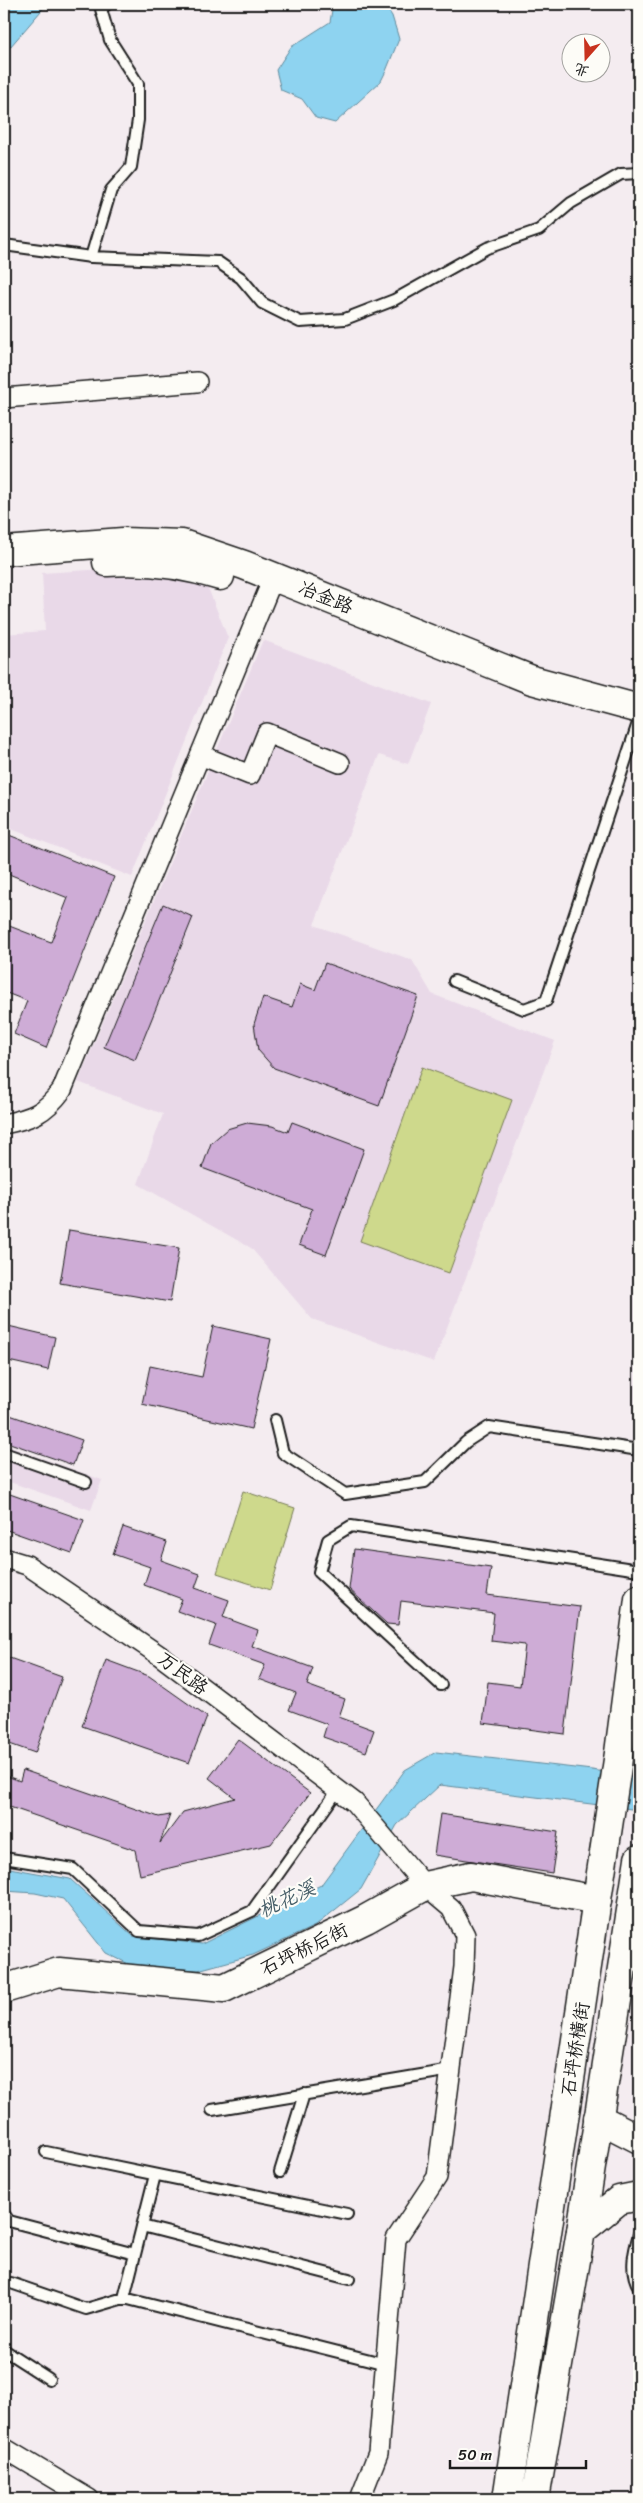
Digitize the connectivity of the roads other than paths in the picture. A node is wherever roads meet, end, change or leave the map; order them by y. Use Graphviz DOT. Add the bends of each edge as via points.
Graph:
graph roads {
  1 [pos="106,4"];
  2 [pos="639,173"];
  3 [pos="4,246"];
  4 [pos="91,257"];
  5 [pos="197,382"];
  6 [pos="4,398"];
  7 [pos="4,551"];
  8 [pos="4,570"];
  9 [pos="270,584"];
  10 [pos="638,720"];
  11 [pos="200,755"];
  12 [pos="340,763"];
  13 [pos="454,982"];
  14 [pos="4,1124"];
  15 [pos="276,1420"];
  16 [pos="639,1450"];
  17 [pos="4,1453"];
  18 [pos="86,1482"];
  19 [pos="4,1558"];
  20 [pos="639,1570"];
  21 [pos="639,1599"];
  22 [pos="441,1685"];
  23 [pos="338,1790"];
  24 [pos="4,1858"];
  25 [pos="639,1859"];
  26 [pos="422,1882"];
  27 [pos="597,1900"];
  28 [pos="4,1989"];
  29 [pos="451,2070"];
  30 [pos="304,2094"];
  31 [pos="212,2110"];
  32 [pos="598,2118"];
  33 [pos="639,2139"];
  34 [pos="46,2152"];
  35 [pos="280,2172"];
  36 [pos="155,2174"];
  37 [pos="637,2201"];
  38 [pos="4,2214"];
  39 [pos="347,2214"];
  40 [pos="142,2226"];
  41 [pos="581,2231"];
  42 [pos="639,2234"];
  43 [pos="135,2254"];
  44 [pos="349,2279"];
  45 [pos="11,2283"];
  46 [pos="639,2287"];
  47 [pos="124,2298"];
  48 [pos="4,2350"];
  49 [pos="386,2364"];
  50 [pos="49,2379"];
  51 [pos="4,2448"];
  52 [pos="90,2499"];
  53 [pos="360,2499"];
  54 [pos="507,2499"];
  55 [pos="535,2499"];
  1 -- 4 [label="lane" via="101,9 110,40 138,84 138,120 131,167 111,190"];
  2 -- 4 [label="lane" via="621,174 571,203 539,230 487,248 394,300 345,319 300,322 262,303 241,278 218,262"];
  3 -- 4 [label="lane"];
  5 -- 6 [label="street"];
  7 -- 9 [label="main road, 冶金路" via="123,542 182,544"];
  8 -- 9 [label="main road, 冶金路" via="124,560 186,565"];
  9 -- 10 [label="main road, 冶金路"];
  9 -- 11 [label="street"];
  10 -- 13 [label="lane" via="546,1001 524,1009"];
  11 -- 12 [label="street" via="250,775 267,733"];
  11 -- 14 [label="street" via="62,1090 49,1108 23,1120"];
  15 -- 16 [label="lane" via="282,1453 345,1494 426,1482 466,1442 489,1426"];
  17 -- 18 [label="lane"];
  19 -- 23 [label="street, 万民路" via="27,1565 159,1655"];
  20 -- 22 [label="lane" via="351,1526 328,1540 319,1572"];
  21 -- 27 [label="main road, 石坪桥横街"];
  23 -- 24 [label="lane" via="252,1911 198,1936 139,1931 73,1869"];
  23 -- 26 [label="street, 万民路" via="354,1802"];
  25 -- 32 [label="main road, 石坪桥横街"];
  26 -- 27 [label="main road, 石坪桥后街" via="472,1876"];
  26 -- 28 [label="main road, 石坪桥后街" via="366,1919 224,1988 59,1972"];
  26 -- 29 [label="street, 万民路" via="451,1908 465,1935"];
  27 -- 54 [label="main road, 石坪桥横街"];
  29 -- 30 [label="lane"];
  29 -- 49 [label="street, 万民路" via="437,2177 396,2239"];
  30 -- 31 [label="lane"];
  30 -- 35 [label="lane"];
  32 -- 33 [label="main road"];
  32 -- 41 [label="main road, 石坪桥横街"];
  34 -- 36 [label="lane"];
  36 -- 39 [label="lane"];
  36 -- 40 [label="lane"];
  37 -- 41 [label="main road" via="619,2200"];
  38 -- 43 [label="lane" via="9,2221"];
  40 -- 43 [label="lane"];
  40 -- 44 [label="lane"];
  41 -- 55 [label="main road, 石坪桥横街"];
  42 -- 46 [label="lane" via="633,2278"];
  43 -- 47 [label="lane"];
  45 -- 47 [label="lane" via="86,2309"];
  47 -- 49 [label="lane"];
  48 -- 50 [label="lane"];
  49 -- 53 [label="street, 万民路" via="378,2453"];
  51 -- 52 [label="street"];
}
